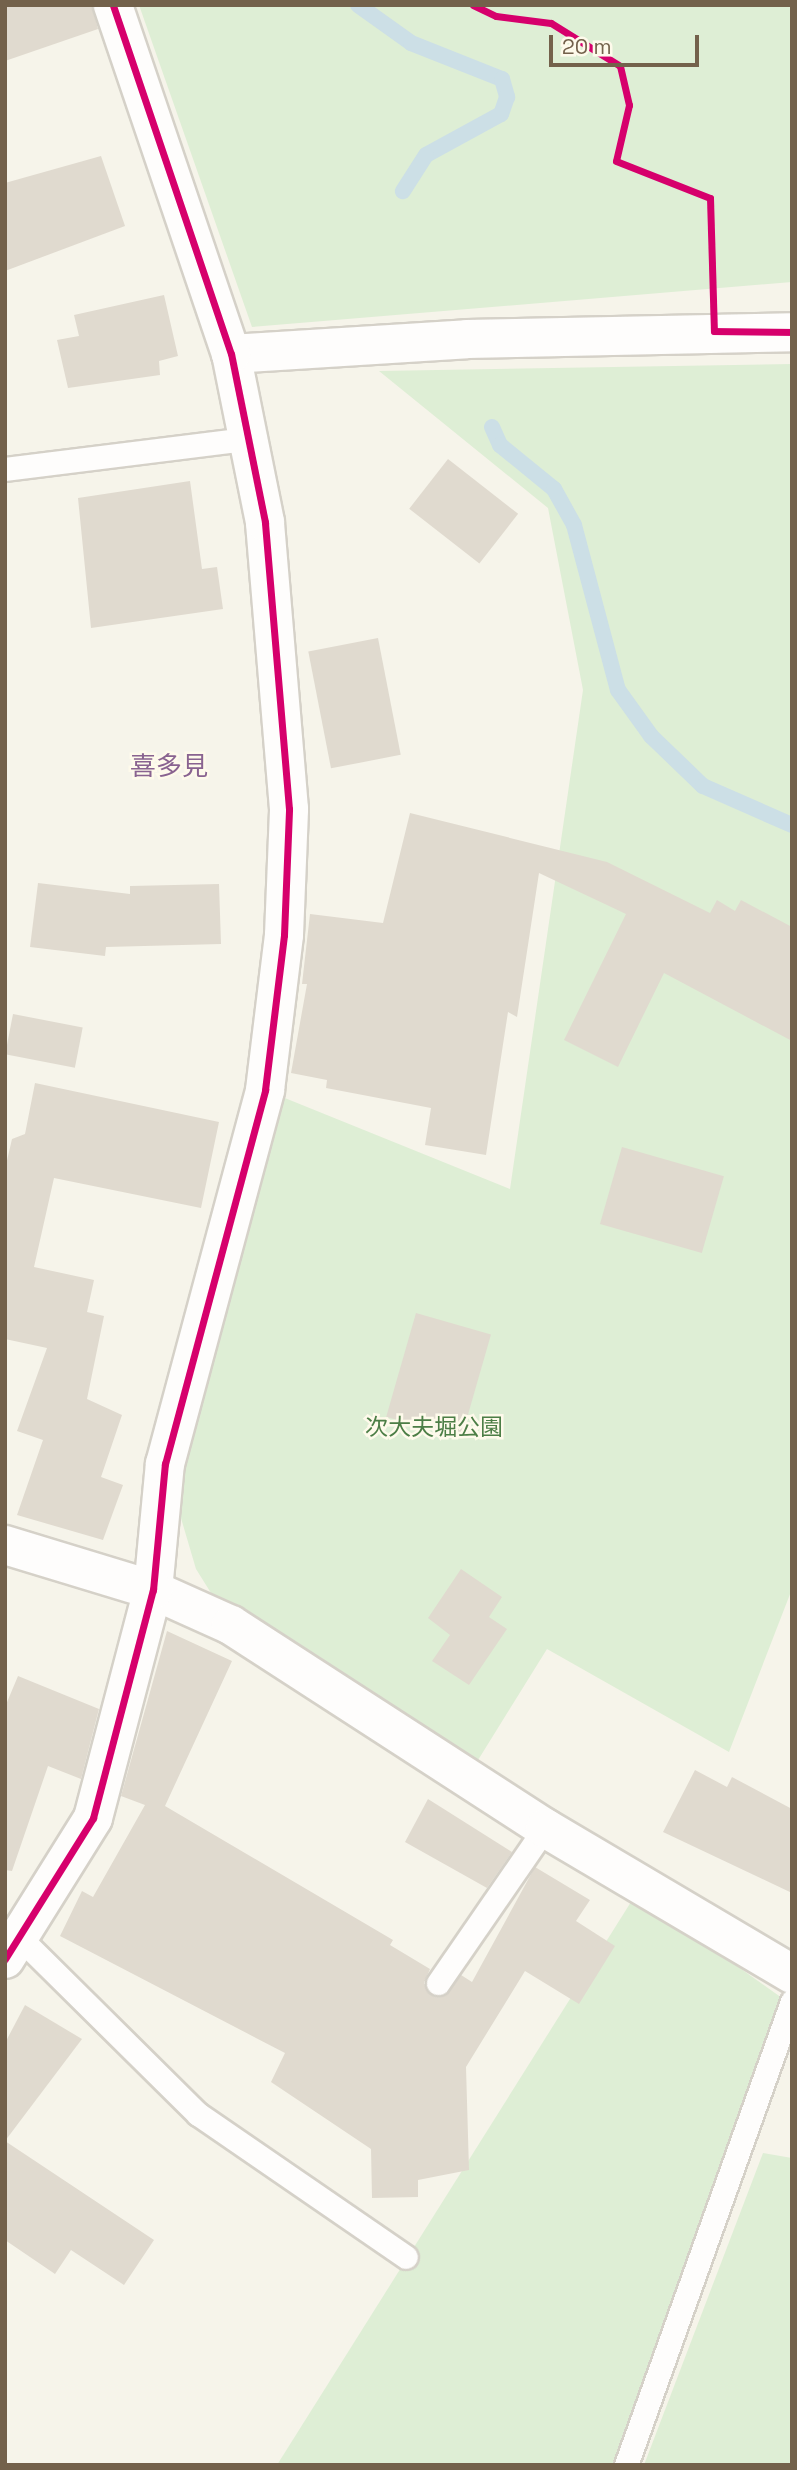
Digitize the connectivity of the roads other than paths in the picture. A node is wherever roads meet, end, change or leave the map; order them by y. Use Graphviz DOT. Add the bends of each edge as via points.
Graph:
graph roads {
  1 [pos="113,5"];
  2 [pos="792,331"];
  3 [pos="231,354"];
  4 [pos="247,439"];
  5 [pos="5,469"];
  6 [pos="5,1545"];
  7 [pos="153,1590"];
  8 [pos="545,1828"];
  9 [pos="11,1947"];
  10 [pos="792,1974"];
  11 [pos="438,1983"];
  12 [pos="792,2001"];
  13 [pos="406,2257"];
  14 [pos="626,2465"];
  1 -- 3 [label="street"];
  2 -- 3 [label="street" via="467,339"];
  3 -- 4 [label="street"];
  4 -- 5 [label="lane"];
  4 -- 7 [label="street" via="265,522 287,782 284,935 265,1090 165,1464"];
  6 -- 7 [label="street"];
  7 -- 8 [label="street" via="231,1625"];
  7 -- 9 [label="street" via="93,1818"];
  8 -- 10 [label="street"];
  8 -- 11 [label="lane"];
  9 -- 13 [label="lane" via="198,2114"];
  12 -- 14 [label="lane"];
}
